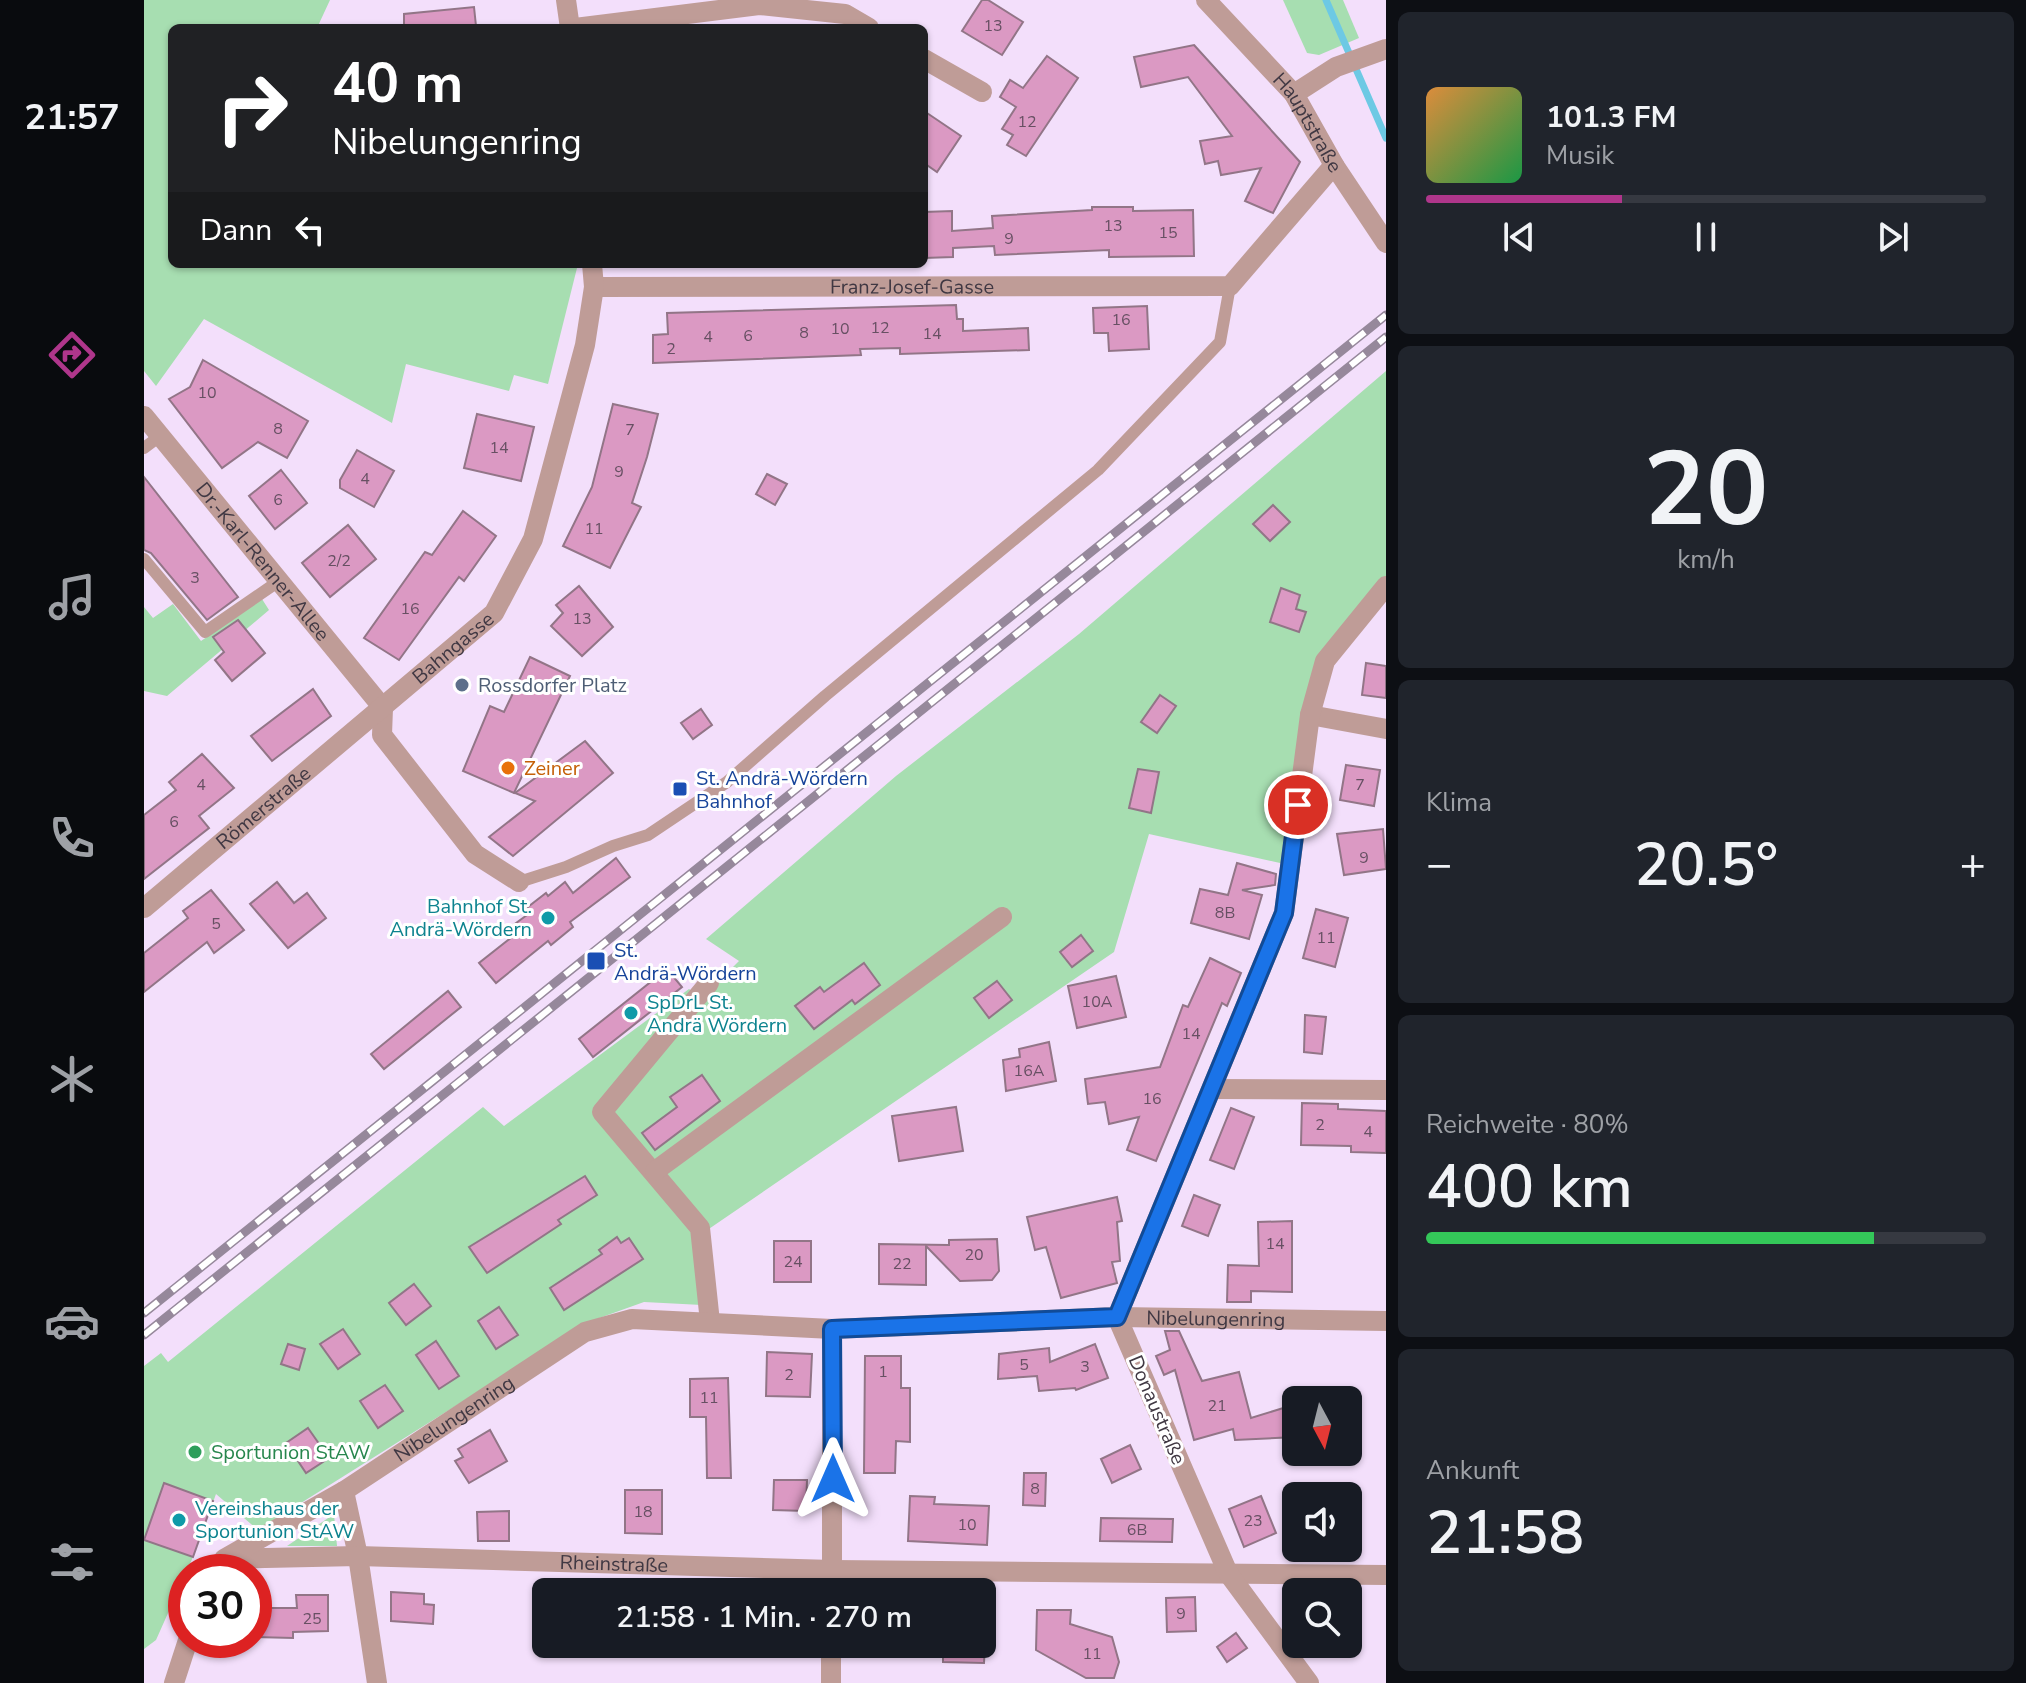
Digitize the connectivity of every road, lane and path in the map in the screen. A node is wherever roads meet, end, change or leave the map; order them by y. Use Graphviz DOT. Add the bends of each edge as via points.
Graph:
graph roads {
  1 [pos="566,0"];
  2 [pos="1206,0"];
  3 [pos="571,24"];
  4 [pos="605,24"];
  5 [pos="862,24"];
  6 [pos="1377,52"];
  7 [pos="928,61"];
  8 [pos="982,92"];
  9 [pos="1294,94"];
  10 [pos="1334,165"];
  11 [pos="1386,243"];
  12 [pos="592,268"];
  13 [pos="1230,286"];
  14 [pos="594,287"];
  15 [pos="144,416"];
  16 [pos="152,442"];
  17 [pos="144,559"];
  18 [pos="279,581"];
  19 [pos="1386,586"];
  20 [pos="383,708"];
  21 [pos="1310,715"];
  22 [pos="1386,729"];
  23 [pos="519,882"];
  24 [pos="144,908"];
  25 [pos="1002,917"];
  26 [pos="709,983"];
  27 [pos="1213,1089"];
  28 [pos="1386,1090"];
  29 [pos="655,1171"];
  30 [pos="1117,1317"];
  31 [pos="1386,1321"];
  32 [pos="710,1322"];
  33 [pos="832,1329"];
  34 [pos="344,1491"];
  35 [pos="241,1554"];
  36 [pos="358,1556"];
  37 [pos="272,1562"];
  38 [pos="833,1570"];
  39 [pos="1228,1573"];
  40 [pos="1386,1575"];
  41 [pos="833,1578"];
  42 [pos="182,1658"];
  43 [pos="831,1658"];
  44 [pos="174,1683"];
  45 [pos="377,1683"];
  46 [pos="831,1683"];
  47 [pos="1309,1683"];
  1 -- 3 [label="street"];
  2 -- 9 [label="street, Hauptstraße"];
  4 -- 5 [label="street" via="759,5 845,14"];
  6 -- 9 [label="street" via="1341,65"];
  7 -- 8 [label="street"];
  9 -- 10 [label="street, Hauptstraße"];
  10 -- 11 [label="street"];
  10 -- 13 [label="street, Hauptstraße"];
  12 -- 14 [label="street, Bahngasse"];
  13 -- 14 [label="street, Franz-Josef-Gasse"];
  13 -- 23 [label="lane" via="1220,342 1098,470 727,782 648,835"];
  14 -- 20 [label="street, Bahngasse" via="585,345 533,539 494,613"];
  15 -- 16 [label="street, Dr.-Karl-Renner-Allee"];
  16 -- 18 [label="street, Dr.-Karl-Renner-Allee"];
  17 -- 18 [label="lane" via="205,632"];
  18 -- 20 [label="street, Dr.-Karl-Renner-Allee"];
  19 -- 21 [label="street" via="1325,661"];
  20 -- 23 [label="street" via="382,735 475,854"];
  20 -- 24 [label="street, Römerstraße"];
  21 -- 22 [label="street"];
  21 -- 27 [label="street" via="1284,913"];
  25 -- 29 [label="street"];
  26 -- 29 [label="street" via="602,1112"];
  27 -- 28 [label="street"];
  27 -- 30 [label="street"];
  29 -- 32 [label="street" via="700,1228"];
  30 -- 31 [label="street, Nibelungenring"];
  30 -- 33 [label="street, Nibelungenring"];
  30 -- 39 [label="street, Donaustraße"];
  32 -- 33 [label="street, Nibelungenring"];
  32 -- 34 [label="street, Nibelungenring" via="632,1319 585,1332"];
  33 -- 38 [label="street"];
  34 -- 35 [label="street, Nibelungenring"];
  34 -- 36 [label="street"];
  36 -- 37 [label="street, Rheinstraße"];
  36 -- 38 [label="street, Rheinstraße"];
  36 -- 45 [label="street"];
  38 -- 39 [label="street, Rheinstraße"];
  38 -- 41 [label="street"];
  39 -- 40 [label="street, Rheinstraße"];
  39 -- 47 [label="street, Donaustraße"];
  42 -- 44 [label="street"];
  43 -- 46 [label="street"];
}
